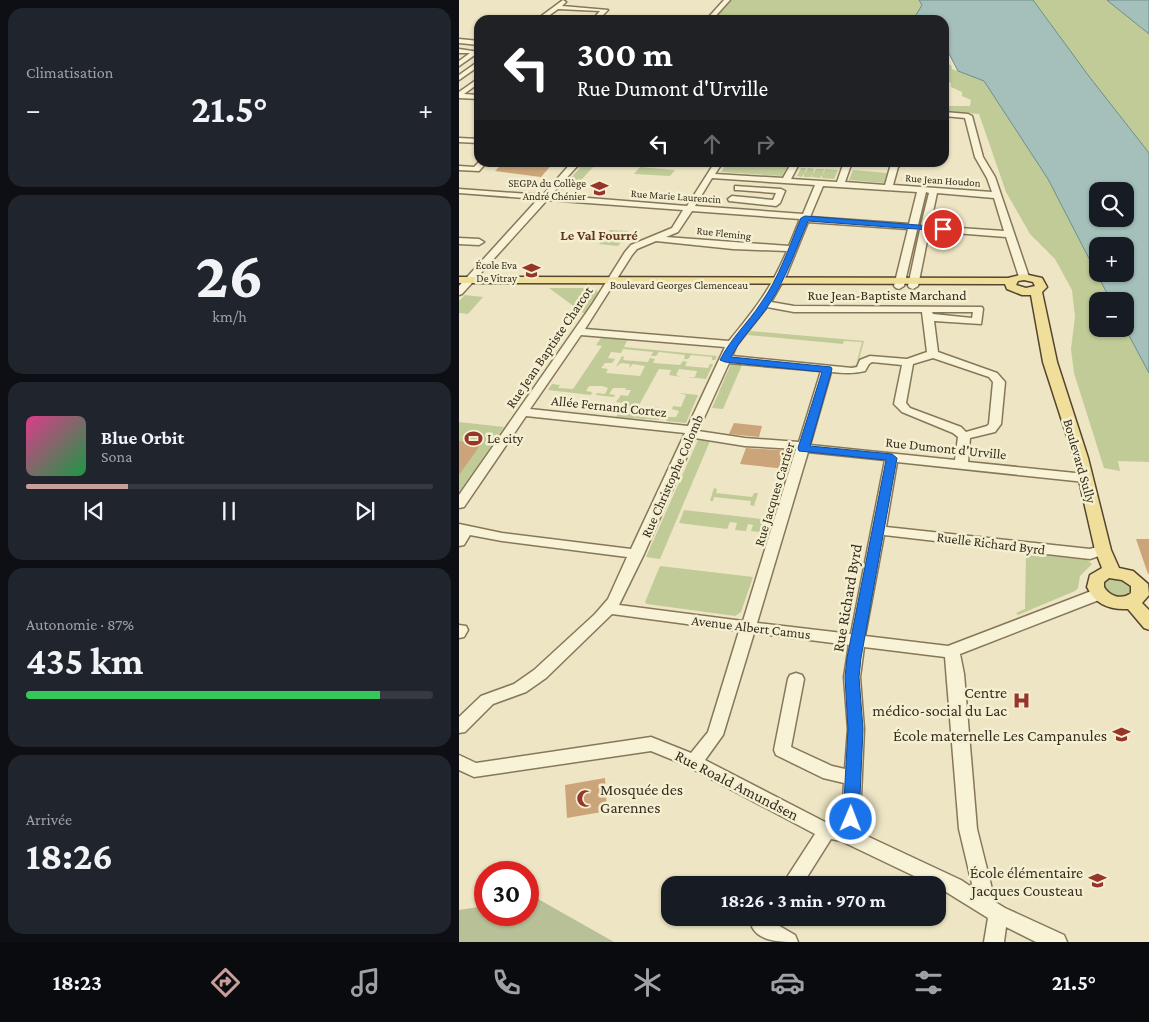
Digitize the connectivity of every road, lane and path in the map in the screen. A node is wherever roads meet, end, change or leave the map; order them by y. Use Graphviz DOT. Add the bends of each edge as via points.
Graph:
graph roads {
  1 [pos="567,0"];
  2 [pos="727,0"];
  3 [pos="557,7"];
  4 [pos="546,15"];
  5 [pos="600,15"];
  6 [pos="714,15"];
  7 [pos="459,42"];
  8 [pos="474,44"];
  9 [pos="459,51"];
  10 [pos="474,52"];
  11 [pos="474,53"];
  12 [pos="460,62"];
  13 [pos="474,64"];
  14 [pos="474,66"];
  15 [pos="459,78"];
  16 [pos="474,84"];
  17 [pos="459,96"];
  18 [pos="474,97"];
  19 [pos="949,114"];
  20 [pos="459,140"];
  21 [pos="474,141"];
  22 [pos="474,142"];
  23 [pos="461,151"];
  24 [pos="478,167"];
  25 [pos="573,167"];
  26 [pos="716,167"];
  27 [pos="793,167"];
  28 [pos="847,167"];
  29 [pos="894,167"];
  30 [pos="464,169"];
  31 [pos="711,176"];
  32 [pos="744,178"];
  33 [pos="786,180"];
  34 [pos="820,183"];
  35 [pos="840,184"];
  36 [pos="888,187"];
  37 [pos="738,188"];
  38 [pos="922,190"];
  39 [pos="459,191"];
  40 [pos="933,191"];
  41 [pos="997,196"];
  42 [pos="545,198"];
  43 [pos="732,199"];
  44 [pos="690,208"];
  45 [pos="725,211"];
  46 [pos="806,217"];
  47 [pos="913,225"];
  48 [pos="926,228"];
  49 [pos="1008,232"];
  50 [pos="967,237"];
  51 [pos="653,238"];
  52 [pos="459,241"];
  53 [pos="479,242"];
  54 [pos="792,249"];
  55 [pos="1024,277"];
  56 [pos="463,281"];
  57 [pos="610,282"];
  58 [pos="777,283"];
  59 [pos="899,283"];
  60 [pos="914,283"];
  61 [pos="1011,284"];
  62 [pos="1030,291"];
  63 [pos="459,292"];
  64 [pos="765,304"];
  65 [pos="578,332"];
  66 [pos="732,344"];
  67 [pos="933,354"];
  68 [pos="725,360"];
  69 [pos="908,362"];
  70 [pos="827,369"];
  71 [pos="523,412"];
  72 [pos="692,432"];
  73 [pos="964,436"];
  74 [pos="804,447"];
  75 [pos="892,458"];
  76 [pos="961,465"];
  77 [pos="1085,478"];
  78 [pos="459,504"];
  79 [pos="877,530"];
  80 [pos="461,533"];
  81 [pos="1103,550"];
  82 [pos="637,554"];
  83 [pos="1112,572"];
  84 [pos="1099,594"];
  85 [pos="1132,602"];
  86 [pos="609,608"];
  87 [pos="1149,624"];
  88 [pos="749,627"];
  89 [pos="857,641"];
  90 [pos="952,651"];
  91 [pos="796,678"];
  92 [pos="459,727"];
  93 [pos="694,761"];
  94 [pos="459,762"];
  95 [pos="852,777"];
  96 [pos="835,832"];
  97 [pos="798,876"];
  98 [pos="990,908"];
  99 [pos="763,926"];
  100 [pos="788,942"];
  101 [pos="994,942"];
  102 [pos="1057,942"];
  1 -- 3 [label="street"];
  2 -- 6 [label="street"];
  3 -- 4 [label="street"];
  3 -- 5 [label="street" via="605,10"];
  7 -- 8 [label="street"];
  9 -- 10 [label="street"];
  11 -- 12 [label="street"];
  12 -- 13 [label="street"];
  14 -- 15 [label="street"];
  16 -- 17 [label="street"];
  17 -- 18 [label="street"];
  19 -- 41 [label="street" via="967,115 985,172 991,177"];
  20 -- 21 [label="street"];
  22 -- 23 [label="street"];
  24 -- 30 [label="street"];
  25 -- 42 [label="street"];
  26 -- 31 [label="street, Rue Jean Baptiste Charcot"];
  27 -- 33 [label="street"];
  28 -- 35 [label="street"];
  29 -- 36 [label="street"];
  31 -- 32 [label="street, Rue Jean Houdon"];
  31 -- 44 [label="street, Rue Jean Baptiste Charcot"];
  32 -- 33 [label="street, Rue Jean Houdon"];
  32 -- 37 [label="street"];
  33 -- 34 [label="street, Rue Jean Houdon"];
  34 -- 35 [label="street, Rue Jean Houdon"];
  34 -- 46 [label="street"];
  35 -- 36 [label="street, Rue Jean Houdon"];
  36 -- 38 [label="street, Rue Jean Houdon"];
  37 -- 43 [label="street"];
  37 -- 43 [label="street" via="781,191 776,203"];
  38 -- 40 [label="street, Rue Jean Houdon"];
  38 -- 47 [label="street"];
  39 -- 42 [label="street, Rue Marie Laurencin"];
  40 -- 41 [label="street, Rue Jean Houdon"];
  40 -- 48 [label="street"];
  41 -- 49 [label="street"];
  42 -- 44 [label="street, Rue Marie Laurencin"];
  42 -- 56 [label="street"];
  43 -- 45 [label="street"];
  44 -- 45 [label="street, Rue Marie Laurencin"];
  44 -- 51 [label="street, Rue Jean Baptiste Charcot" via="675,230"];
  45 -- 46 [label="street, Rue Marie Laurencin"];
  46 -- 47 [label="street, Rue Marie Laurencin"];
  46 -- 54 [label="street"];
  47 -- 48 [label="street, Rue Marie Laurencin"];
  47 -- 59 [label="street"];
  48 -- 49 [label="street"];
  48 -- 50 [label="street"];
  48 -- 60 [label="street"];
  49 -- 55 [label="street"];
  51 -- 54 [label="street, Rue Fleming"];
  51 -- 57 [label="street, Rue Jean Baptiste Charcot" via="634,247"];
  52 -- 53 [label="street"];
  54 -- 58 [label="street"];
  55 -- 61 [label="main road"];
  55 -- 62 [label="main road, Boulevard Sully" via="1040,283 1041,287"];
  56 -- 57 [label="main road, Boulevard Georges Clemenceau" via="478,284"];
  56 -- 63 [label="street"];
  57 -- 58 [label="main road, Boulevard Georges Clemenceau"];
  57 -- 65 [label="street, Rue Jean Baptiste Charcot"];
  58 -- 59 [label="main road, Boulevard Georges Clemenceau"];
  58 -- 64 [label="street"];
  59 -- 60 [label="main road, Boulevard Georges Clemenceau"];
  60 -- 61 [label="main road, Boulevard Georges Clemenceau"];
  61 -- 62 [label="main road"];
  62 -- 77 [label="main road, Boulevard Sully"];
  64 -- 66 [label="street"];
  64 -- 67 [label="street, Rue Jean-Baptiste Marchand" via="797,309 928,313"];
  65 -- 66 [label="street"];
  65 -- 71 [label="street, Rue Jean Baptiste Charcot"];
  66 -- 68 [label="street, Rue Christophe Colomb"];
  67 -- 69 [label="street"];
  67 -- 73 [label="street" via="993,375 999,382 995,424 991,429"];
  68 -- 70 [label="street"];
  68 -- 72 [label="street, Rue Christophe Colomb"];
  69 -- 70 [label="street" via="870,359 855,371"];
  69 -- 73 [label="street" via="900,404 906,410 957,430"];
  70 -- 74 [label="street, Rue Jacques Cartier"];
  71 -- 72 [label="street, Allée Fernand Cortez"];
  71 -- 78 [label="street, Rue Jean Baptiste Charcot"];
  72 -- 74 [label="street, Allée Fernand Cortez" via="745,442"];
  72 -- 82 [label="street, Rue Christophe Colomb"];
  73 -- 76 [label="street"];
  74 -- 75 [label="street, Rue Dumont d'Urville"];
  74 -- 88 [label="street, Rue Jacques Cartier"];
  75 -- 76 [label="street, Rue Dumont d'Urville"];
  75 -- 79 [label="street, Rue Richard Byrd"];
  76 -- 77 [label="street, Rue Dumont d'Urville"];
  77 -- 81 [label="main road, Boulevard Sully"];
  79 -- 81 [label="street, Ruelle Richard Byrd" via="1090,554"];
  79 -- 89 [label="street, Rue Richard Byrd"];
  80 -- 82 [label="street"];
  81 -- 83 [label="main road, Boulevard Sully"];
  82 -- 86 [label="street, Rue Christophe Colomb"];
  83 -- 84 [label="main road" via="1096,579 1095,589"];
  83 -- 85 [label="main road" via="1139,584 1140,595"];
  84 -- 85 [label="main road" via="1118,603"];
  84 -- 90 [label="street"];
  85 -- 87 [label="main road"];
  86 -- 88 [label="street, Avenue Albert Camus"];
  86 -- 92 [label="street, Rue Christophe Colomb" via="540,674 520,688 487,700"];
  88 -- 89 [label="street, Avenue Albert Camus"];
  88 -- 93 [label="street, Rue Jacques Cartier" via="715,735"];
  89 -- 90 [label="street, Avenue Albert Camus"];
  89 -- 95 [label="street, Rue Richard Byrd" via="852,677 856,729"];
  90 -- 98 [label="street" via="968,829"];
  91 -- 95 [label="street" via="782,750 829,773"];
  93 -- 94 [label="street, Rue Roald Amundsen" via="651,744 474,770"];
  93 -- 96 [label="street, Rue Roald Amundsen" via="722,778"];
  95 -- 96 [label="street, Rue Richard Byrd" via="851,819"];
  96 -- 97 [label="street, Rue Richard Byrd"];
  96 -- 98 [label="street, Rue Roald Amundsen" via="954,886"];
  98 -- 101 [label="street"];
  98 -- 102 [label="street, Rue Roald Amundsen"];
  99 -- 100 [label="street"];
}
